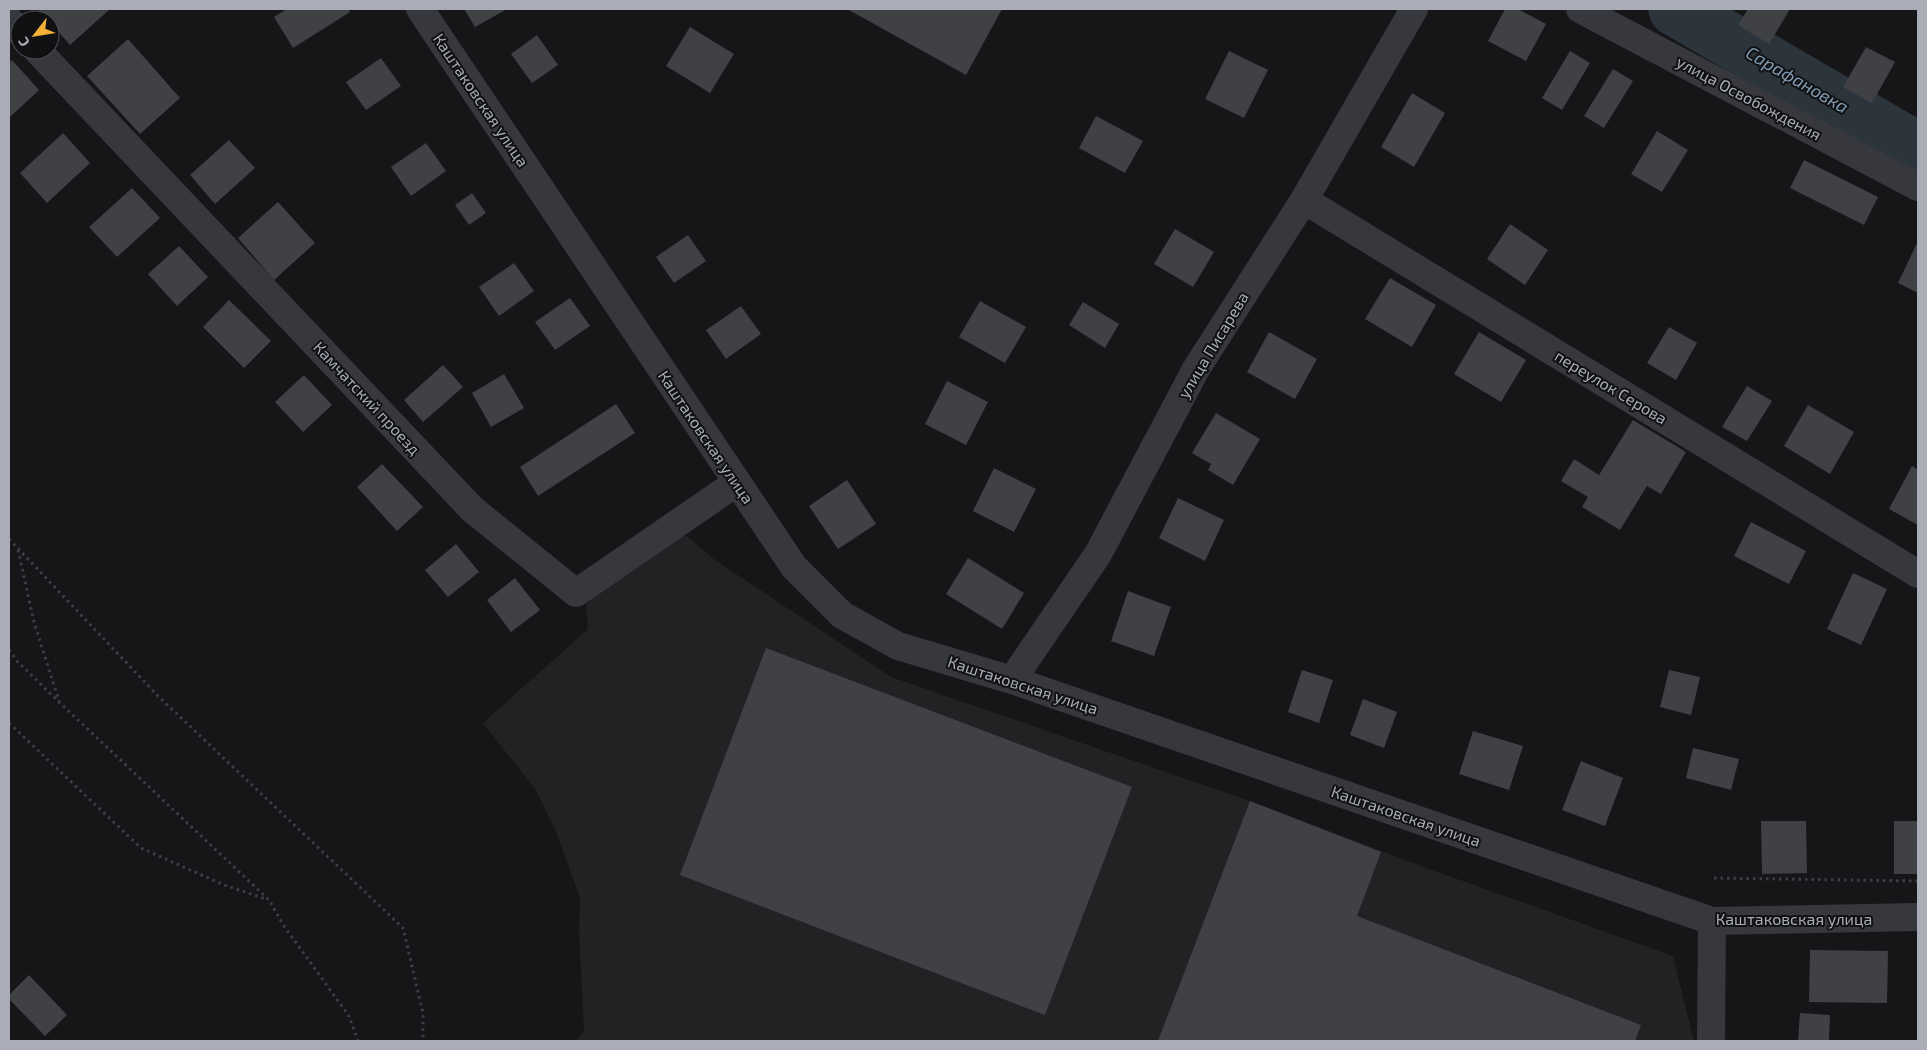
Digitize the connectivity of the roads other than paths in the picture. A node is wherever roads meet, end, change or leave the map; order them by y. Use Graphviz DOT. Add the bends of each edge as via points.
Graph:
graph roads {
  1 [pos="420,9"];
  2 [pos="1414,9"];
  3 [pos="1580,9"];
  4 [pos="46,60"];
  5 [pos="1918,187"];
  6 [pos="1304,200"];
  7 [pos="736,483"];
  8 [pos="1918,574"];
  9 [pos="1012,680"];
  10 [pos="1918,917"];
  11 [pos="1712,921"];
  12 [pos="1711,1041"];
  1 -- 7 [label="street, Каштаковская улица"];
  2 -- 6 [label="street, улица Писарева"];
  3 -- 5 [label="street, улица Освобождения"];
  4 -- 7 [label="street, Камчатский проезд" via="472,509 576,593"];
  6 -- 8 [label="street, переулок Серова"];
  6 -- 9 [label="street, улица Писарева" via="1196,369 1098,554"];
  7 -- 9 [label="street, Каштаковская улица" via="794,567 842,615 898,646"];
  9 -- 11 [label="street, Каштаковская улица"];
  10 -- 11 [label="street, Каштаковская улица"];
  11 -- 12 [label="street"];
}
